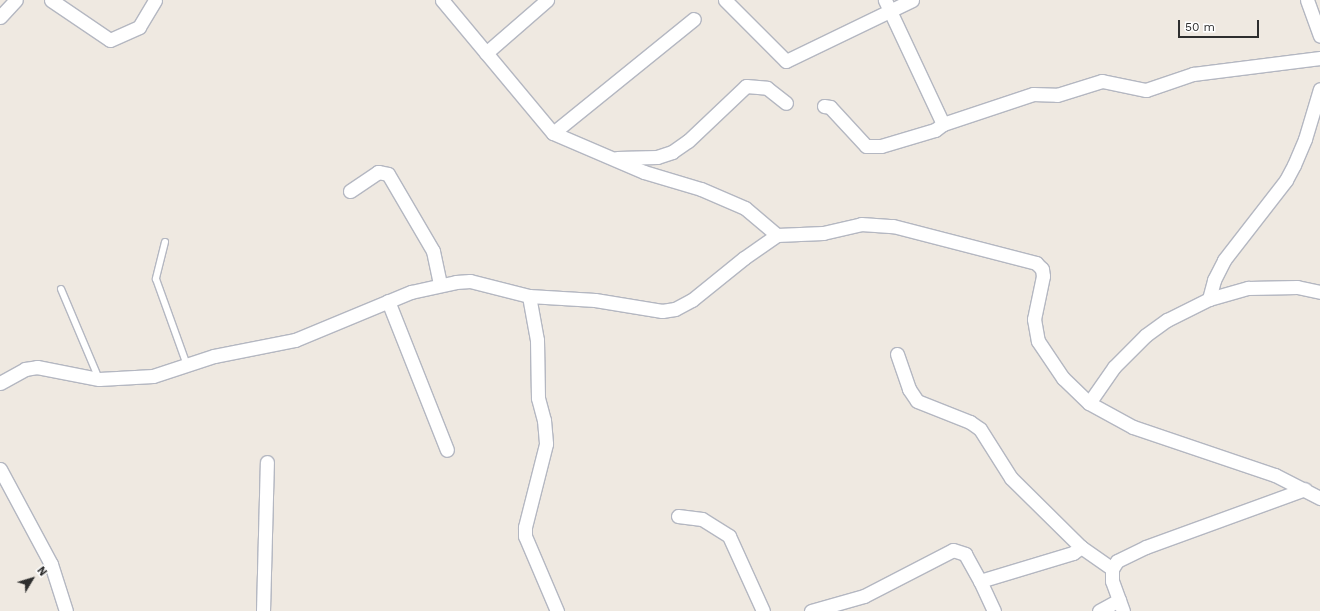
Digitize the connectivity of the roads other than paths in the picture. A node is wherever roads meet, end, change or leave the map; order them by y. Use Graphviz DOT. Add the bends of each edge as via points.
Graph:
graph roads {
  1 [pos="16,0"];
  2 [pos="51,0"];
  3 [pos="156,0"];
  4 [pos="442,0"];
  5 [pos="547,0"];
  6 [pos="725,0"];
  7 [pos="912,0"];
  8 [pos="1307,0"];
  9 [pos="888,6"];
  10 [pos="0,17"];
  11 [pos="694,19"];
  12 [pos="1320,36"];
  13 [pos="486,53"];
  14 [pos="1320,58"];
  15 [pos="1320,89"];
  16 [pos="786,103"];
  17 [pos="824,106"];
  18 [pos="943,124"];
  19 [pos="553,133"];
  20 [pos="611,158"];
  21 [pos="350,191"];
  22 [pos="778,235"];
  23 [pos="165,242"];
  24 [pos="440,284"];
  25 [pos="61,289"];
  26 [pos="1320,292"];
  27 [pos="529,296"];
  28 [pos="1210,299"];
  29 [pos="388,301"];
  30 [pos="898,354"];
  31 [pos="186,365"];
  32 [pos="99,379"];
  33 [pos="0,384"];
  34 [pos="1089,403"];
  35 [pos="447,450"];
  36 [pos="267,462"];
  37 [pos="0,468"];
  38 [pos="1305,489"];
  39 [pos="1320,498"];
  40 [pos="678,516"];
  41 [pos="1081,547"];
  42 [pos="1112,569"];
  43 [pos="980,581"];
  44 [pos="1121,605"];
  45 [pos="66,611"];
  46 [pos="263,611"];
  47 [pos="557,611"];
  48 [pos="763,611"];
  49 [pos="811,611"];
  50 [pos="994,611"];
  51 [pos="1100,611"];
  1 -- 10 [label="street"];
  2 -- 3 [label="street" via="110,40 140,27"];
  4 -- 13 [label="street"];
  5 -- 13 [label="street"];
  6 -- 9 [label="street" via="786,61"];
  7 -- 9 [label="street"];
  8 -- 12 [label="street"];
  9 -- 18 [label="street"];
  11 -- 19 [label="street"];
  13 -- 19 [label="street"];
  14 -- 18 [label="street" via="1193,74 1146,90 1102,81 1057,95 1033,94"];
  15 -- 28 [label="street" via="1305,140 1294,166 1224,260 1214,280"];
  16 -- 20 [label="street" via="767,88 746,86 688,141 672,152 651,157"];
  17 -- 18 [label="street" via="830,108 866,146 881,146 935,130"];
  19 -- 20 [label="street"];
  20 -- 22 [label="street" via="644,172 701,188 745,208"];
  21 -- 24 [label="street" via="378,172 388,174 433,251"];
  22 -- 27 [label="street" via="744,258 692,300 675,309 662,311 595,300"];
  22 -- 34 [label="street" via="823,233 861,224 893,226 1036,263 1042,269 1043,276 1034,319 1038,341 1063,378"];
  23 -- 31 [label="lane" via="156,279"];
  24 -- 27 [label="street" via="470,281"];
  24 -- 29 [label="street"];
  25 -- 32 [label="lane"];
  26 -- 28 [label="street" via="1297,287 1248,288"];
  27 -- 47 [label="street" via="537,340 538,398 544,420 546,444 525,531"];
  28 -- 34 [label="street" via="1167,320 1146,335 1114,367"];
  29 -- 31 [label="street" via="295,340 233,352"];
  29 -- 35 [label="street"];
  30 -- 41 [label="street" via="909,390 917,401 970,422 980,429 1006,473"];
  31 -- 32 [label="street" via="141,379"];
  32 -- 33 [label="street" via="37,367 25,369"];
  34 -- 38 [label="street" via="1133,427 1275,475"];
  36 -- 46 [label="street"];
  37 -- 45 [label="street" via="51,564"];
  38 -- 39 [label="street"];
  38 -- 42 [label="street" via="1146,547 1117,561"];
  40 -- 48 [label="street" via="702,519 729,536"];
  41 -- 42 [label="street"];
  41 -- 43 [label="street" via="1073,553"];
  42 -- 44 [label="street" via="1112,581"];
  43 -- 49 [label="street" via="965,554 953,550 864,596"];
  43 -- 50 [label="street"];
  44 -- 51 [label="street"];
}
